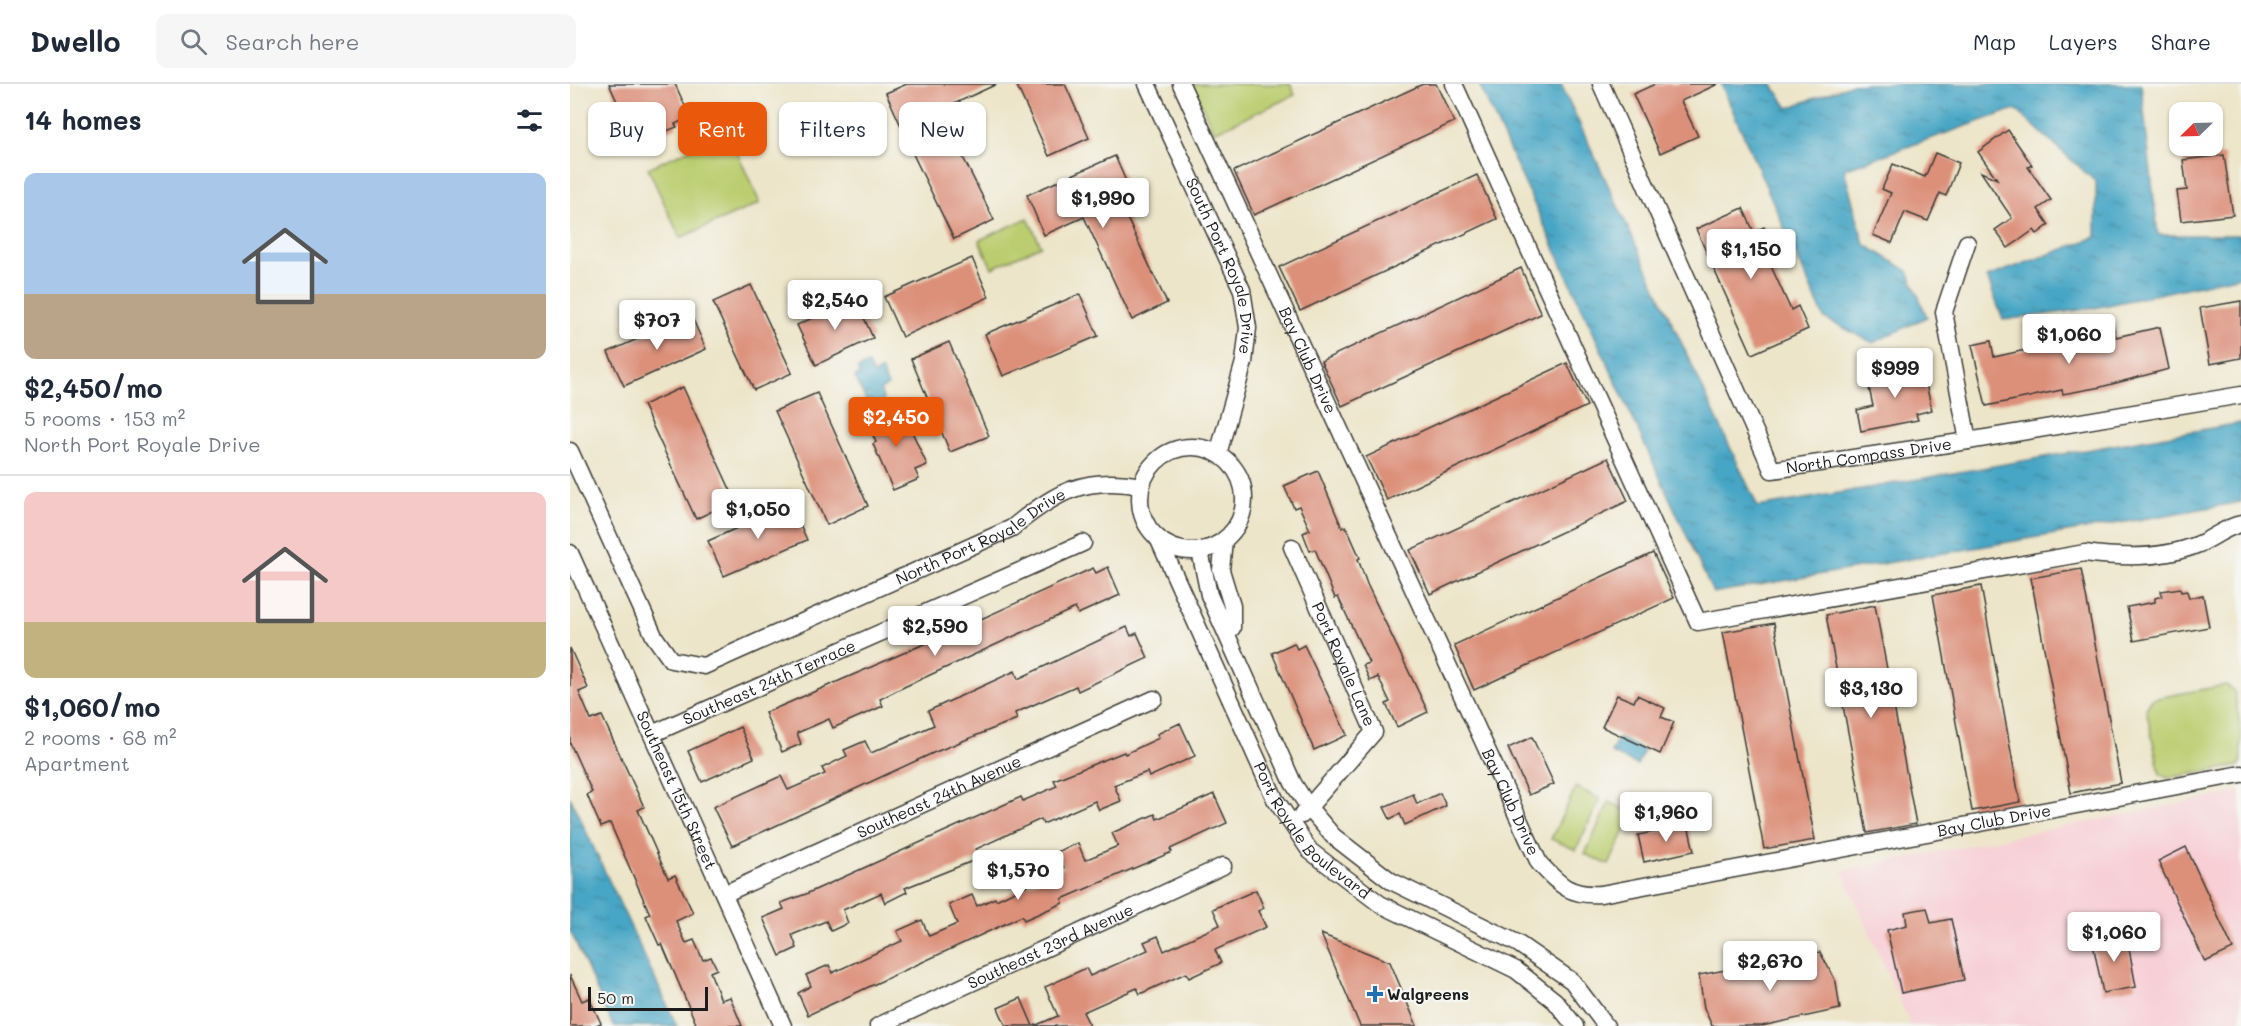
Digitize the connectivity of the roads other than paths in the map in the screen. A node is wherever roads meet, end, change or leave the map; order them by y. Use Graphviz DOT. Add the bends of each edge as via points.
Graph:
graph roads {
  1 [pos="1147,84"];
  2 [pos="1181,84"];
  3 [pos="1454,84"];
  4 [pos="1601,84"];
  5 [pos="1967,243"];
  6 [pos="2241,395"];
  7 [pos="1968,441"];
  8 [pos="570,451"];
  9 [pos="1218,454"];
  10 [pos="1141,486"];
  11 [pos="2241,524"];
  12 [pos="1158,538"];
  13 [pos="1083,543"];
  14 [pos="1212,546"];
  15 [pos="1292,547"];
  16 [pos="570,553"];
  17 [pos="1214,605"];
  18 [pos="1192,615"];
  19 [pos="1236,653"];
  20 [pos="1154,699"];
  21 [pos="652,734"];
  22 [pos="2241,774"];
  23 [pos="1309,808"];
  24 [pos="1291,827"];
  25 [pos="1223,866"];
  26 [pos="724,894"];
  27 [pos="783,1026"];
  28 [pos="878,1026"];
  29 [pos="1575,1026"];
  30 [pos="1606,1026"];
  1 -- 9 [label="street, South Port Royale Drive" via="1242,290 1248,328 1245,351"];
  2 -- 22 [label="street, Bay Club Drive" via="1539,863 1559,883 1581,895 1601,894"];
  3 -- 11 [label="street" via="1698,622 2085,553 2148,556 2199,544"];
  4 -- 7 [label="street, North Compass Drive" via="1772,470"];
  5 -- 7 [label="street" via="1944,312"];
  6 -- 7 [label="street, North Compass Drive"];
  8 -- 10 [label="street, North Port Royale Drive" via="654,636 671,660 704,666 1012,528 1042,503 1067,491 1107,481"];
  9 -- 10 [label="street" via="1195,446 1172,450 1152,464"];
  9 -- 14 [label="street" via="1235,470 1244,491 1237,525"];
  10 -- 12 [label="street" via="1141,512"];
  12 -- 14 [label="street" via="1176,549"];
  12 -- 18 [label="street, Port Royale Boulevard"];
  13 -- 21 [label="street, Southeast 24th Terrace"];
  14 -- 17 [label="street, Port Royale Boulevard"];
  14 -- 19 [label="street, Port Royale Boulevard" via="1213,581 1232,628"];
  15 -- 23 [label="street, Port Royale Lane" via="1374,732"];
  16 -- 21 [label="street, Southeast 15th Street"];
  17 -- 18 [label="street"];
  17 -- 19 [label="street, Port Royale Boulevard"];
  18 -- 24 [label="street, Port Royale Boulevard"];
  19 -- 23 [label="street, Port Royale Boulevard" via="1293,783"];
  20 -- 26 [label="street, Southeast 24th Avenue"];
  21 -- 26 [label="street, Southeast 15th Street"];
  23 -- 24 [label="street, Port Royale Lane"];
  23 -- 30 [label="street, Port Royale Boulevard" via="1333,836 1391,881 1517,943 1572,981"];
  24 -- 29 [label="street, Port Royale Boulevard" via="1310,851 1380,904 1516,970 1555,1001"];
  25 -- 28 [label="street, Southeast 23rd Avenue"];
  26 -- 27 [label="street, Southeast 15th Street"];
}
